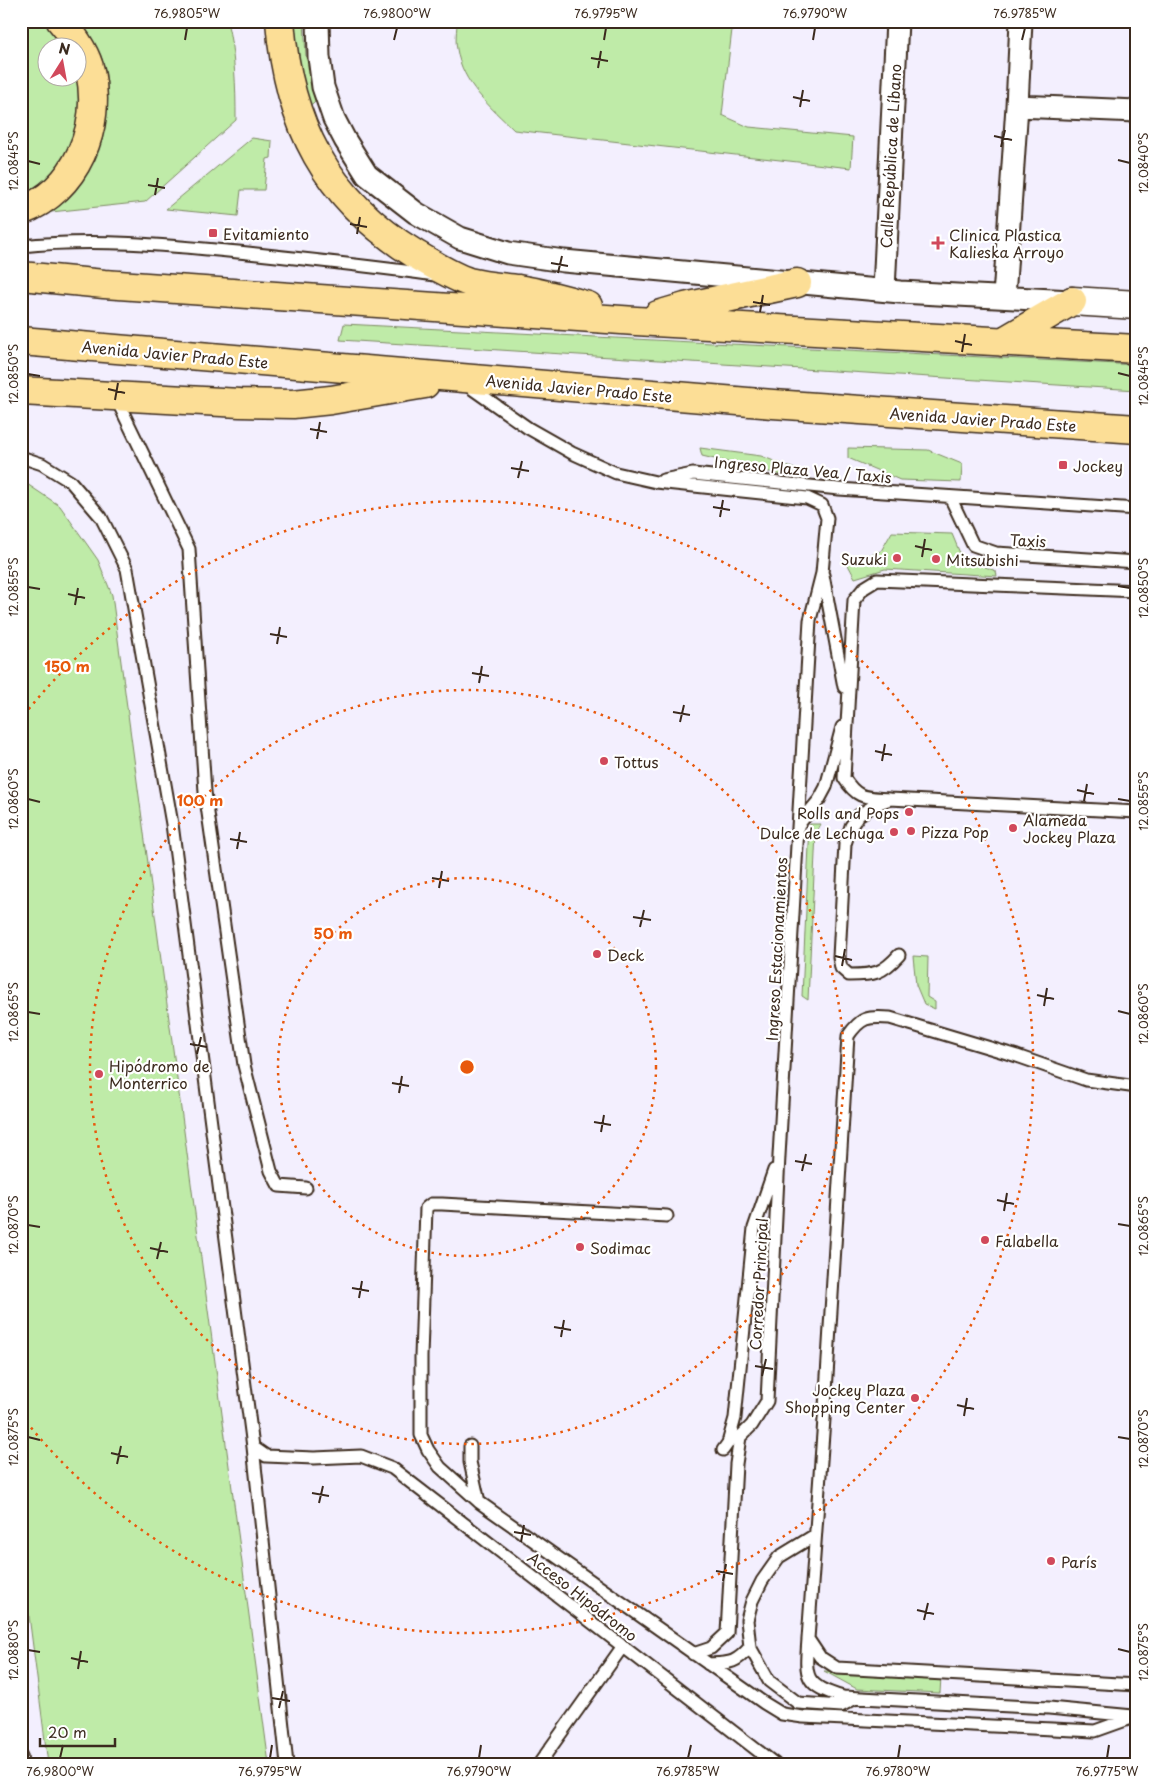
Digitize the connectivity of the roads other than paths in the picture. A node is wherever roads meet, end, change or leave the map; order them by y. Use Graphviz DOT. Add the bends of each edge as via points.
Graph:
graph roads {
  1 [pos="61,21"];
  2 [pos="280,21"];
  3 [pos="318,21"];
  4 [pos="897,21"];
  5 [pos="1021,21"];
  6 [pos="1017,106"];
  7 [pos="1137,111"];
  8 [pos="21,211"];
  9 [pos="21,246"];
  10 [pos="21,276"];
  11 [pos="469,282"];
  12 [pos="797,284"];
  13 [pos="884,290"];
  14 [pos="1004,297"];
  15 [pos="1072,301"];
  16 [pos="1137,305"];
  17 [pos="636,321"];
  18 [pos="21,341"];
  19 [pos="1002,342"];
  20 [pos="1137,349"];
  21 [pos="457,378"];
  22 [pos="21,391"];
  23 [pos="115,396"];
  24 [pos="1137,429"];
  25 [pos="21,457"];
  26 [pos="655,482"];
  27 [pos="950,497"];
  28 [pos="1137,509"];
  29 [pos="1137,562"];
  30 [pos="822,573"];
  31 [pos="1137,591"];
  32 [pos="848,705"];
  33 [pos="890,799"];
  34 [pos="1137,812"];
  35 [pos="799,824"];
  36 [pos="899,954"];
  37 [pos="1137,1087"];
  38 [pos="779,1156"];
  39 [pos="306,1188"];
  40 [pos="667,1216"];
  41 [pos="470,1446"];
  42 [pos="253,1447"];
  43 [pos="724,1450"];
  44 [pos="479,1502"];
  45 [pos="815,1535"];
  46 [pos="808,1640"];
  47 [pos="623,1646"];
  48 [pos="750,1647"];
  49 [pos="690,1652"];
  50 [pos="708,1664"];
  51 [pos="1137,1685"];
  52 [pos="856,1698"];
  53 [pos="1137,1716"];
  54 [pos="21,1756"];
  55 [pos="22,1764"];
  56 [pos="287,1764"];
  57 [pos="539,1764"];
  58 [pos="775,1764"];
  1 -- 8 [label="highway" via="74,37 90,69 92,107 87,139 76,166 62,185 42,201"];
  2 -- 11 [label="highway" via="286,69 297,114 332,180 347,199 402,245"];
  3 -- 12 [label="street" via="323,87 334,119 367,175 416,213 460,238 508,253 564,261"];
  4 -- 13 [label="street, Calle República de Líbano"];
  5 -- 6 [label="street"];
  6 -- 7 [label="street"];
  6 -- 14 [label="street"];
  9 -- 11 [label="lane" via="114,242 182,247 370,266"];
  10 -- 17 [label="highway"];
  11 -- 17 [label="highway" via="566,299"];
  12 -- 13 [label="street"];
  12 -- 17 [label="highway" via="685,307"];
  13 -- 14 [label="street"];
  14 -- 15 [label="street"];
  15 -- 16 [label="main road"];
  15 -- 19 [label="highway"];
  17 -- 19 [label="highway"];
  18 -- 21 [label="highway, Avenida Javier Prado Este"];
  19 -- 20 [label="highway"];
  21 -- 23 [label="highway" via="394,391 293,404"];
  21 -- 24 [label="highway, Avenida Javier Prado Este" via="783,405"];
  21 -- 26 [label="lane" via="528,428 572,453 616,473"];
  22 -- 23 [label="highway"];
  23 -- 39 [label="lane" via="190,549 205,792 244,1065 271,1171 279,1186"];
  25 -- 42 [label="lane" via="42,464 71,482 101,518 127,569 172,824"];
  26 -- 27 [label="lane, Ingreso Plaza Vea / Taxis" via="693,474"];
  26 -- 30 [label="lane, Ingreso Estacionamientos" via="807,498 822,505 827,518"];
  27 -- 28 [label="lane, Ingreso Plaza Vea / Taxis"];
  27 -- 29 [label="lane, Taxis" via="973,545 996,554"];
  30 -- 32 [label="lane"];
  30 -- 35 [label="lane, Ingreso Estacionamientos" via="810,620"];
  31 -- 32 [label="lane" via="877,580 854,600"];
  32 -- 33 [label="lane" via="844,778 852,790 862,796"];
  32 -- 35 [label="lane" via="826,787"];
  33 -- 34 [label="lane"];
  33 -- 36 [label="lane" via="859,815 845,844 839,957 841,968 849,976 871,975 888,966"];
  35 -- 38 [label="lane, Ingreso Estacionamientos"];
  37 -- 45 [label="lane" via="1086,1080 890,1018 870,1016 855,1026 848,1036"];
  38 -- 43 [label="lane" via="754,1228 735,1418"];
  38 -- 49 [label="lane, Corredor Principal" via="767,1401 740,1437 727,1633 711,1648"];
  40 -- 44 [label="lane" via="442,1204 431,1204 426,1208 421,1435 440,1467"];
  41 -- 44 [label="lane" via="470,1462"];
  42 -- 47 [label="lane, Acceso Hipódromo" via="266,1456 361,1456 392,1468"];
  42 -- 56 [label="lane"];
  44 -- 49 [label="lane"];
  45 -- 46 [label="lane"];
  45 -- 48 [label="lane" via="779,1556 762,1581 747,1620"];
  46 -- 51 [label="lane" via="820,1657 837,1668"];
  46 -- 52 [label="lane" via="806,1668 811,1681 823,1691"];
  47 -- 57 [label="lane"];
  47 -- 58 [label="lane, Acceso Hipódromo"];
  48 -- 50 [label="lane" via="739,1659"];
  48 -- 52 [label="lane" via="769,1681 798,1703 842,1706"];
  49 -- 50 [label="lane"];
  50 -- 53 [label="lane" via="782,1714 802,1717 1095,1731"];
  52 -- 53 [label="lane"];
  54 -- 55 [label="lane"];
}
